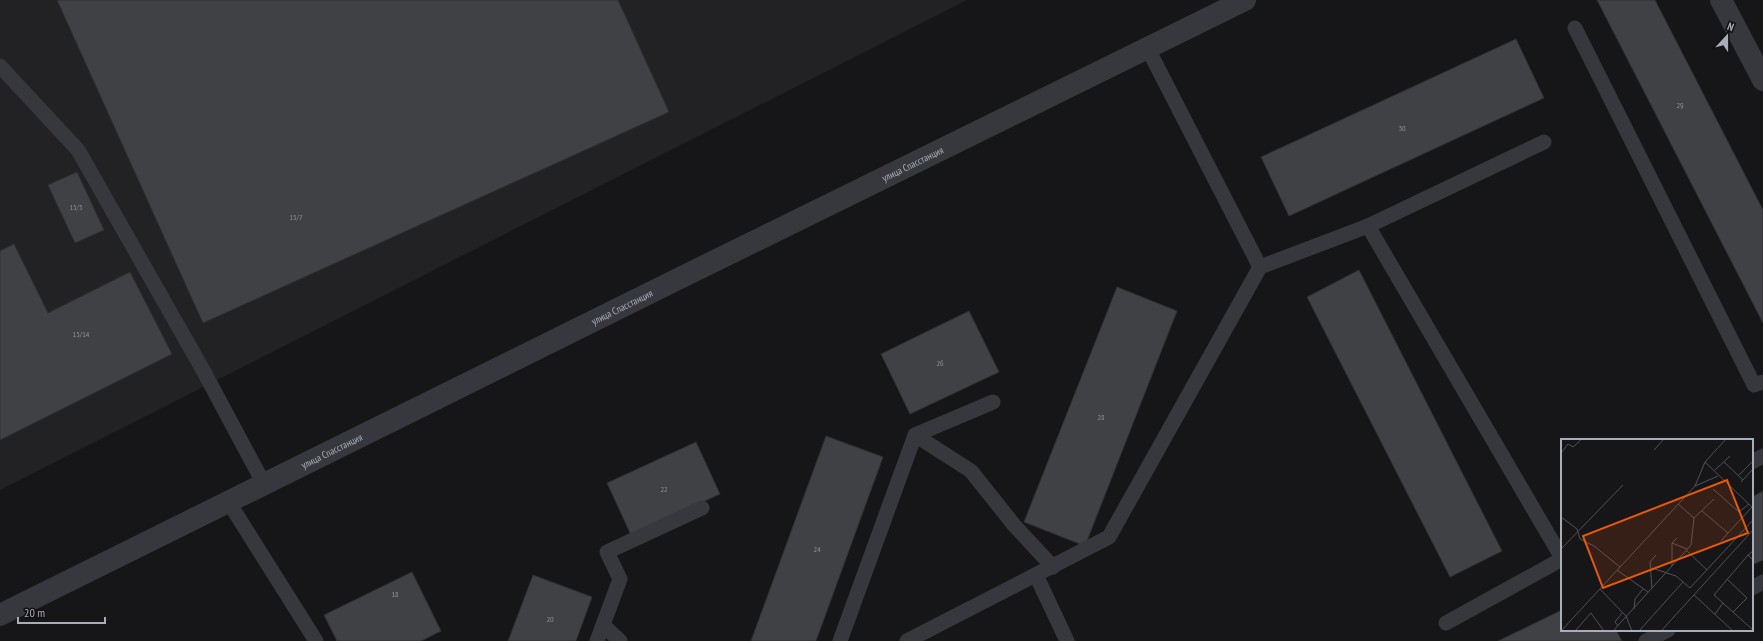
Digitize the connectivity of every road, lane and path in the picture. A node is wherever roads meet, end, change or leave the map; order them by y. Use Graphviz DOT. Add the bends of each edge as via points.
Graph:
graph roads {
  1 [pos="1245,0"];
  2 [pos="1721,0"];
  3 [pos="1575,28"];
  4 [pos="1147,47"];
  5 [pos="0,66"];
  6 [pos="1763,80"];
  7 [pos="1544,142"];
  8 [pos="1368,226"];
  9 [pos="1260,267"];
  10 [pos="1763,382"];
  11 [pos="992,402"];
  12 [pos="915,436"];
  13 [pos="1763,456"];
  14 [pos="1753,461"];
  15 [pos="264,484"];
  16 [pos="228,501"];
  17 [pos="702,508"];
  18 [pos="1561,557"];
  19 [pos="1561,560"];
  20 [pos="1053,567"];
  21 [pos="1036,575"];
  22 [pos="1763,582"];
  23 [pos="1753,587"];
  24 [pos="0,615"];
  25 [pos="1446,623"];
  26 [pos="603,625"];
  27 [pos="1666,631"];
  28 [pos="316,641"];
  29 [pos="597,641"];
  30 [pos="620,641"];
  31 [pos="840,641"];
  32 [pos="907,641"];
  33 [pos="1066,641"];
  34 [pos="1646,641"];
  1 -- 4 [label="street, улица Спасстанция"];
  2 -- 6 [label="street"];
  3 -- 10 [label="lane" via="1754,385"];
  4 -- 9 [label="lane"];
  4 -- 15 [label="street, улица Спасстанция"];
  5 -- 15 [label="lane" via="78,150 203,370"];
  7 -- 8 [label="lane"];
  8 -- 9 [label="lane"];
  8 -- 18 [label="lane"];
  9 -- 20 [label="lane" via="1109,537"];
  11 -- 12 [label="lane"];
  12 -- 20 [label="lane" via="971,471 1014,525"];
  12 -- 31 [label="lane"];
  13 -- 14 [label="lane"];
  15 -- 16 [label="street, улица Спасстанция"];
  16 -- 24 [label="street, улица Спасстанция"];
  16 -- 28 [label="lane"];
  17 -- 26 [label="lane" via="607,552 620,579"];
  19 -- 25 [label="lane"];
  20 -- 21 [label="lane"];
  21 -- 32 [label="lane"];
  21 -- 33 [label="lane"];
  22 -- 23 [label="lane"];
  26 -- 29 [label="lane"];
  26 -- 30 [label="lane"];
  27 -- 34 [label="lane"];
}
